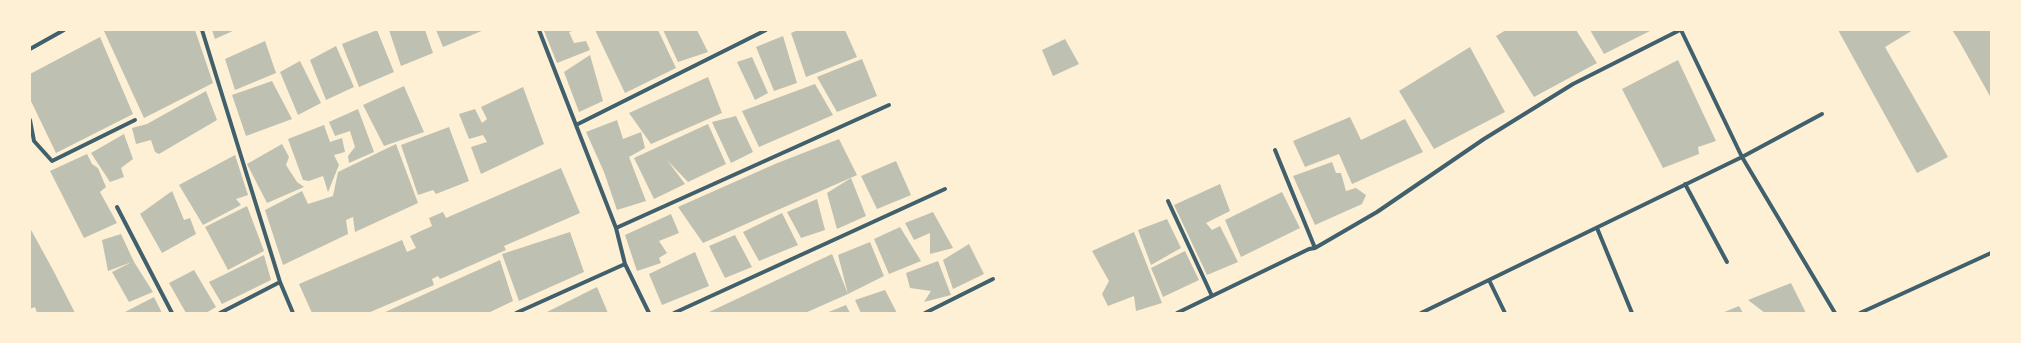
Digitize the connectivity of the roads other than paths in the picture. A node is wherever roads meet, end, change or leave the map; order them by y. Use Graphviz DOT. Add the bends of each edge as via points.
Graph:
graph roads {
  1 [pos="64,30"];
  2 [pos="202,30"];
  3 [pos="539,30"];
  4 [pos="766,30"];
  5 [pos="1680,30"];
  6 [pos="30,49"];
  7 [pos="889,105"];
  8 [pos="1822,114"];
  9 [pos="30,120"];
  10 [pos="135,120"];
  11 [pos="576,125"];
  12 [pos="1275,150"];
  13 [pos="1742,157"];
  14 [pos="1685,184"];
  15 [pos="946,189"];
  16 [pos="1168,201"];
  17 [pos="117,207"];
  18 [pos="616,228"];
  19 [pos="1597,228"];
  20 [pos="1315,248"];
  21 [pos="1991,253"];
  22 [pos="1727,262"];
  23 [pos="625,264"];
  24 [pos="994,280"];
  25 [pos="1489,280"];
  26 [pos="280,282"];
  27 [pos="1212,296"];
  28 [pos="172,313"];
  29 [pos="220,313"];
  30 [pos="293,313"];
  31 [pos="516,313"];
  32 [pos="649,313"];
  33 [pos="674,313"];
  34 [pos="925,313"];
  35 [pos="1177,313"];
  36 [pos="1421,313"];
  37 [pos="1505,313"];
  38 [pos="1632,313"];
  39 [pos="1835,313"];
  40 [pos="1860,313"];
  1 -- 6 [label="street"];
  2 -- 26 [label="street"];
  3 -- 11 [label="street"];
  4 -- 11 [label="street"];
  5 -- 13 [label="street"];
  5 -- 20 [label="street" via="1573,84 1484,139 1377,212"];
  7 -- 18 [label="street"];
  8 -- 13 [label="street"];
  9 -- 10 [label="street" via="34,141 52,161"];
  11 -- 18 [label="street"];
  12 -- 20 [label="street"];
  13 -- 14 [label="street"];
  13 -- 39 [label="street"];
  14 -- 19 [label="street"];
  14 -- 22 [label="street"];
  15 -- 33 [label="street"];
  16 -- 27 [label="street"];
  17 -- 28 [label="street"];
  18 -- 23 [label="street"];
  19 -- 25 [label="street"];
  19 -- 38 [label="street"];
  20 -- 27 [label="street"];
  21 -- 40 [label="street"];
  23 -- 31 [label="street"];
  23 -- 32 [label="street"];
  24 -- 34 [label="street"];
  25 -- 36 [label="street"];
  25 -- 37 [label="street"];
  26 -- 29 [label="street"];
  26 -- 30 [label="street"];
  27 -- 35 [label="street"];
}
